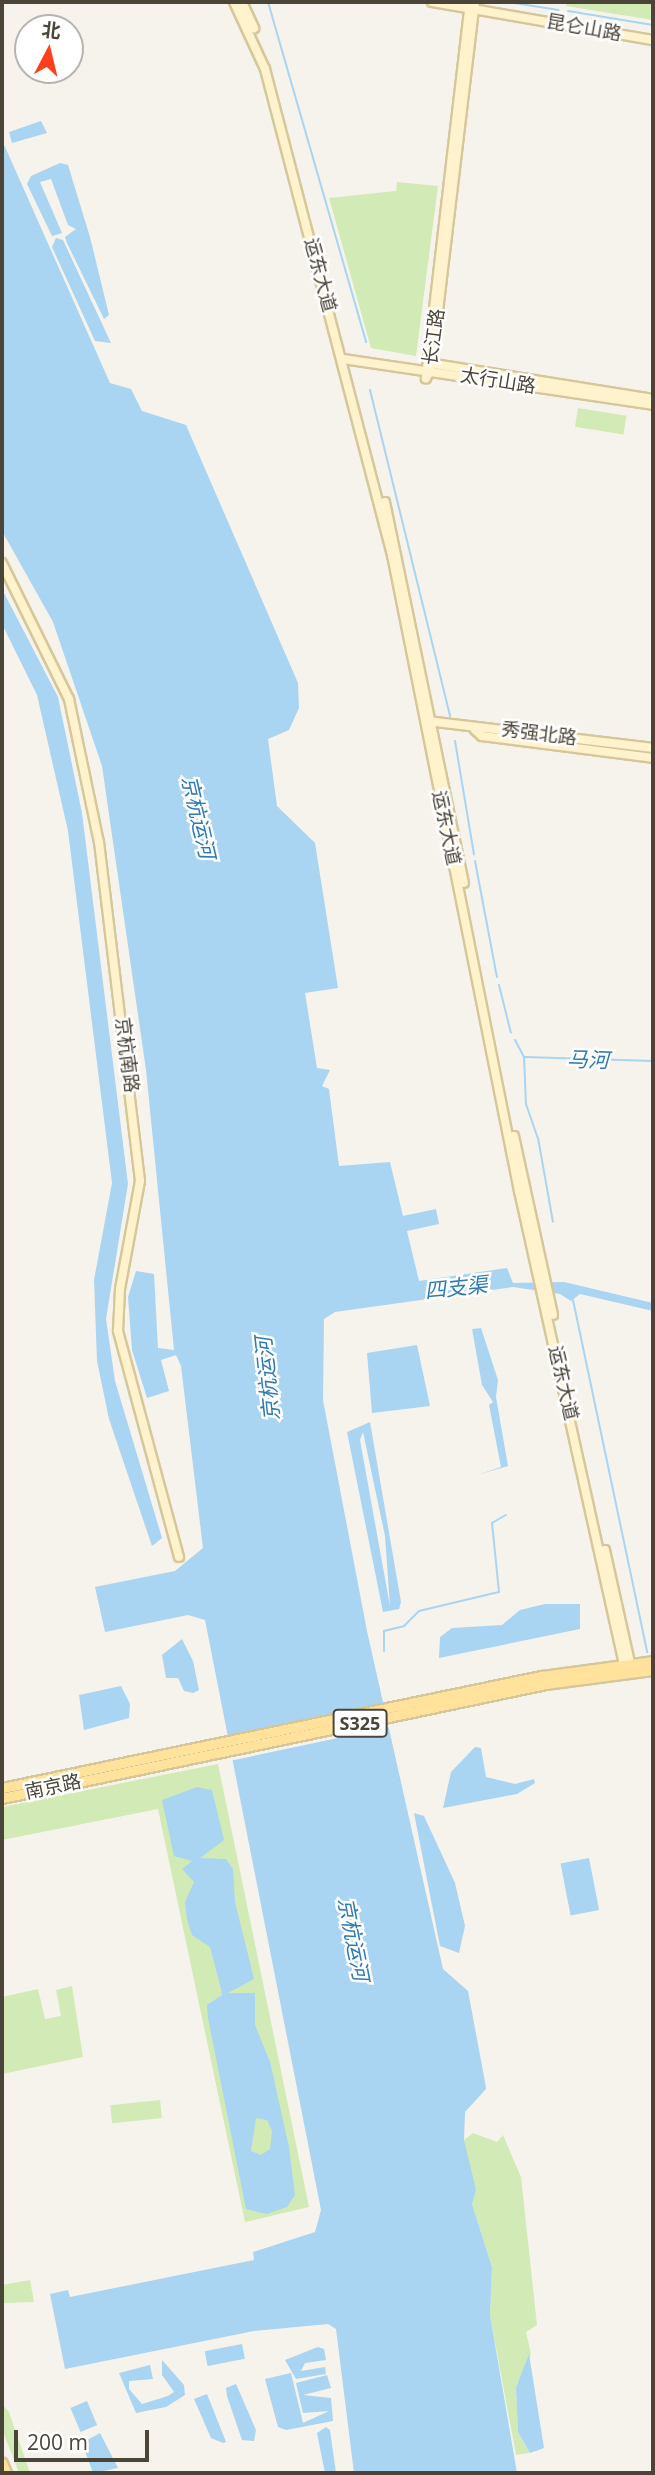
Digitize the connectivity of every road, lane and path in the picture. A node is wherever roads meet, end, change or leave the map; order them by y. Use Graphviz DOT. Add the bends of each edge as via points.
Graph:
graph roads {
  1 [pos="234,2"];
  2 [pos="242,2"];
  3 [pos="432,2"];
  4 [pos="472,5"];
  5 [pos="653,40"];
  6 [pos="345,358"];
  7 [pos="428,366"];
  8 [pos="653,399"];
  9 [pos="653,405"];
  10 [pos="2,563"];
  11 [pos="428,723"];
  12 [pos="475,730"];
  13 [pos="653,750"];
  14 [pos="653,758"];
  15 [pos="179,1556"];
  16 [pos="653,1661"];
  17 [pos="621,1666"];
  18 [pos="653,1670"];
  19 [pos="104,1771"];
  20 [pos="2,1788"];
  21 [pos="2,1798"];
  22 [pos="2,2463"];
  23 [pos="6,2473"];
  1 -- 6 [label="street, 运东大道" via="265,69"];
  2 -- 6 [label="street, 运东大道" via="270,68"];
  3 -- 4 [label="street, 昆仑山路"];
  4 -- 5 [label="street, 昆仑山路"];
  4 -- 7 [label="street, 长江路"];
  6 -- 7 [label="street, 太行山路"];
  6 -- 11 [label="street, 运东大道"];
  7 -- 8 [label="street, 太行山路"];
  7 -- 9 [label="street, 太行山路"];
  10 -- 15 [label="street, 京杭南路" via="69,699 97,829 139,1163 118,1331"];
  11 -- 12 [label="street, 秀强北路"];
  11 -- 13 [label="street, 秀强北路"];
  11 -- 17 [label="street, 运东大道"];
  12 -- 13 [label="street, 秀强北路"];
  12 -- 14 [label="street" via="482,736"];
  16 -- 17 [label="main road, S325"];
  17 -- 18 [label="main road, S325"];
  17 -- 19 [label="main road, S325"];
  19 -- 20 [label="main road, 南京路 / S325"];
  19 -- 21 [label="main road, 南京路 / S325"];
  22 -- 23 [label="main road"];
}
